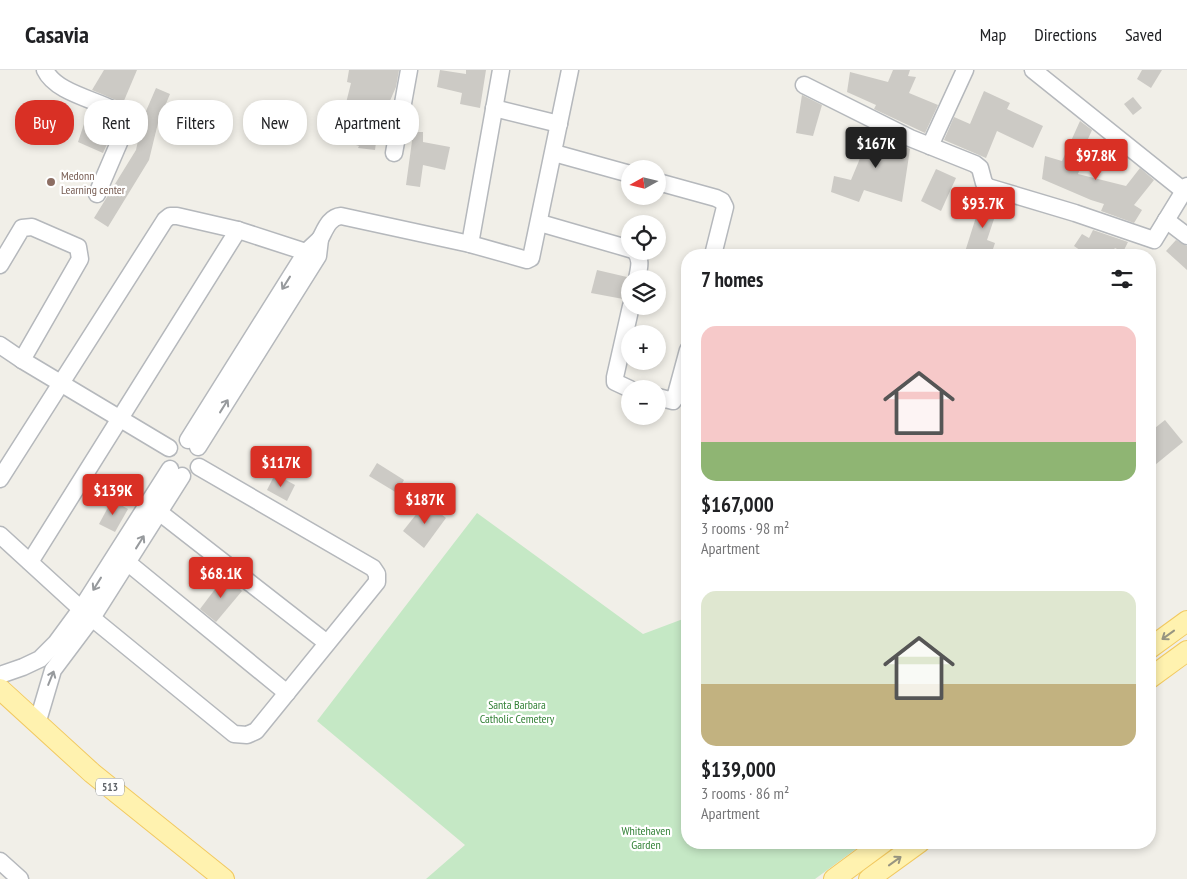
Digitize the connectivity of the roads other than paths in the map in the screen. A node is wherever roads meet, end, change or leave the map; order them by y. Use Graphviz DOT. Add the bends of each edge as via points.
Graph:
graph roads {
  1 [pos="45,70"];
  2 [pos="409,70"];
  3 [pos="501,70"];
  4 [pos="570,70"];
  5 [pos="965,70"];
  6 [pos="1033,70"];
  7 [pos="804,85"];
  8 [pos="494,108"];
  9 [pos="560,124"];
  10 [pos="930,146"];
  11 [pos="394,153"];
  12 [pos="554,154"];
  13 [pos="621,172"];
  14 [pos="666,184"];
  15 [pos="1185,189"];
  16 [pos="97,194"];
  17 [pos="1166,220"];
  18 [pos="540,223"];
  19 [pos="238,230"];
  20 [pos="1187,236"];
  21 [pos="470,244"];
  22 [pos="621,246"];
  23 [pos="714,249"];
  24 [pos="311,255"];
  25 [pos="0,265"];
  26 [pos="629,315"];
  27 [pos="8,355"];
  28 [pos="681,376"];
  29 [pos="60,384"];
  30 [pos="621,387"];
  31 [pos="666,399"];
  32 [pos="120,418"];
  33 [pos="193,444"];
  34 [pos="169,448"];
  35 [pos="199,467"];
  36 [pos="176,472"];
  37 [pos="0,479"];
  38 [pos="159,512"];
  39 [pos="0,535"];
  40 [pos="30,562"];
  41 [pos="127,562"];
  42 [pos="87,614"];
  43 [pos="1187,621"];
  44 [pos="327,643"];
  45 [pos="1156,644"];
  46 [pos="1187,651"];
  47 [pos="1156,674"];
  48 [pos="1,689"];
  49 [pos="287,693"];
  50 [pos="37,724"];
  51 [pos="875,849"];
  52 [pos="911,849"];
  53 [pos="0,861"];
  54 [pos="20,879"];
  55 [pos="224,879"];
  56 [pos="834,879"];
  57 [pos="870,879"];
  1 -- 16 [label="street" via="54,83 125,116 127,124"];
  2 -- 11 [label="street"];
  3 -- 8 [label="street"];
  4 -- 9 [label="street"];
  5 -- 10 [label="street"];
  6 -- 15 [label="street"];
  7 -- 10 [label="street"];
  8 -- 9 [label="street"];
  8 -- 21 [label="street"];
  9 -- 12 [label="street"];
  10 -- 17 [label="street" via="979,166 988,187 1154,240"];
  12 -- 13 [label="street"];
  12 -- 18 [label="street"];
  14 -- 23 [label="street" via="722,201 725,207"];
  15 -- 17 [label="street"];
  17 -- 20 [label="street"];
  18 -- 21 [label="street" via="532,258 527,260"];
  18 -- 22 [label="street"];
  19 -- 24 [label="street"];
  19 -- 29 [label="street" via="177,216 165,220"];
  19 -- 32 [label="street"];
  21 -- 24 [label="street" via="335,216"];
  24 -- 33 [label="street"];
  25 -- 27 [label="street" via="22,228 26,227 78,247 80,253 80,259"];
  26 -- 30 [label="street" via="615,377 615,382"];
  27 -- 29 [label="street"];
  28 -- 31 [label="street" via="675,398"];
  29 -- 32 [label="street"];
  29 -- 37 [label="street"];
  32 -- 34 [label="street"];
  32 -- 40 [label="street"];
  33 -- 34 [label="street" via="177,441"];
  33 -- 35 [label="street" via="202,457"];
  34 -- 36 [label="street" via="166,459"];
  35 -- 36 [label="street" via="192,474"];
  35 -- 44 [label="street" via="373,568 377,582"];
  36 -- 38 [label="street"];
  36 -- 42 [label="street, one-way"];
  41 -- 38 [label="street, one-way"];
  38 -- 44 [label="street"];
  39 -- 40 [label="street"];
  40 -- 42 [label="street"];
  41 -- 42 [label="street"];
  41 -- 49 [label="street"];
  42 -- 48 [label="street" via="40,659 23,667"];
  42 -- 49 [label="street" via="234,734 247,735 256,731"];
  50 -- 42 [label="street, one-way" via="53,670"];
  43 -- 45 [label="main road, one-way"];
  44 -- 49 [label="street"];
  46 -- 47 [label="main road"];
  48 -- 50 [label="main road, 513"];
  50 -- 55 [label="main road, 513" via="92,773"];
  51 -- 56 [label="main road"];
  57 -- 52 [label="main road, one-way"];
  53 -- 54 [label="street"];
}
